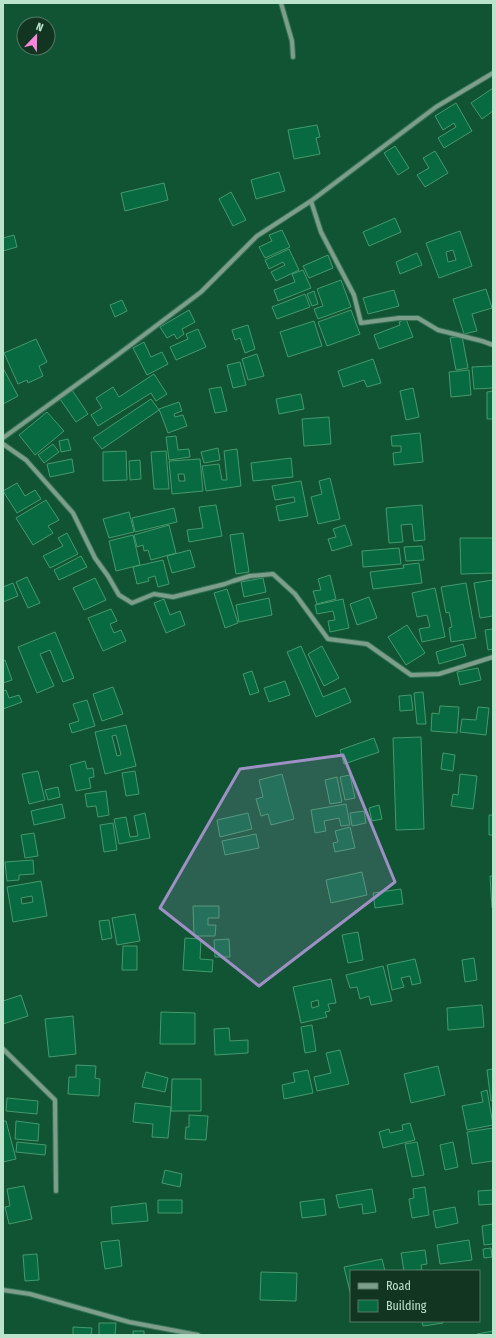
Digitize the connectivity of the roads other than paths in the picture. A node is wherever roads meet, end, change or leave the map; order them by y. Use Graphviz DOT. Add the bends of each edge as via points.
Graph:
graph roads {
  1 [pos="281,3"];
  2 [pos="293,57"];
  3 [pos="493,73"];
  4 [pos="311,201"];
  5 [pos="493,345"];
  6 [pos="3,438"];
  7 [pos="3,444"];
  8 [pos="493,657"];
  9 [pos="3,1049"];
  10 [pos="56,1190"];
  11 [pos="3,1290"];
  12 [pos="198,1335"];
  1 -- 2 [label="street" via="292,41"];
  3 -- 4 [label="street" via="436,107"];
  4 -- 5 [label="street" via="321,232 354,295 361,323 418,318 438,330"];
  4 -- 6 [label="street" via="257,236 201,292"];
  7 -- 8 [label="street" via="26,460 73,513 95,558 119,596 132,603 154,594 173,597 250,576 273,574 295,594 328,639 367,644 411,675 439,674"];
  9 -- 10 [label="street" via="55,1100"];
  11 -- 12 [label="street" via="30,1294 129,1322"];
}
